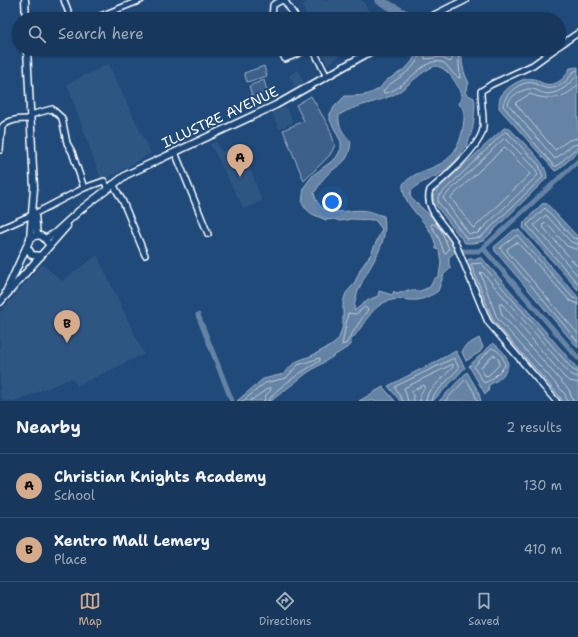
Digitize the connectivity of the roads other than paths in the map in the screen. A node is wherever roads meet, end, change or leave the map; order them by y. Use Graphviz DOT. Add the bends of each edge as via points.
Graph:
graph roads {
  1 [pos="25,0"];
  2 [pos="64,0"];
  3 [pos="141,0"];
  4 [pos="283,0"];
  5 [pos="465,0"];
  6 [pos="273,2"];
  7 [pos="26,12"];
  8 [pos="68,12"];
  9 [pos="111,12"];
  10 [pos="272,12"];
  11 [pos="292,12"];
  12 [pos="441,12"];
  13 [pos="578,33"];
  14 [pos="566,41"];
  15 [pos="27,56"];
  16 [pos="316,56"];
  17 [pos="363,56"];
  18 [pos="546,56"];
  19 [pos="327,77"];
  20 [pos="30,117"];
  21 [pos="0,150"];
  22 [pos="175,152"];
  23 [pos="113,184"];
  24 [pos="84,188"];
  25 [pos="108,188"];
  26 [pos="79,211"];
  27 [pos="34,212"];
  28 [pos="0,229"];
  29 [pos="208,234"];
  30 [pos="37,235"];
  31 [pos="30,239"];
  32 [pos="45,239"];
  33 [pos="27,247"];
  34 [pos="47,249"];
  35 [pos="145,255"];
  36 [pos="41,256"];
  37 [pos="1,301"];
  38 [pos="556,401"];
  1 -- 7 [label="main road"];
  2 -- 8 [label="street"];
  3 -- 9 [label="street"];
  4 -- 6 [label="street"];
  4 -- 11 [label="street"];
  5 -- 12 [label="main road"];
  6 -- 10 [label="street"];
  13 -- 14 [label="street"];
  15 -- 20 [label="main road"];
  16 -- 19 [label="street"];
  17 -- 19 [label="main road, ILLUSTRE AVENUE"];
  18 -- 38 [label="street" via="481,91 481,136 466,155 430,190 427,198 428,205 455,242 488,322"];
  19 -- 22 [label="main road, ILLUSTRE AVENUE" via="276,105"];
  20 -- 21 [label="street" via="2,127"];
  20 -- 24 [label="street" via="52,110 62,118"];
  20 -- 27 [label="main road"];
  22 -- 23 [label="main road, ILLUSTRE AVENUE" via="126,175"];
  22 -- 29 [label="street"];
  23 -- 25 [label="main road, ILLUSTRE AVENUE"];
  23 -- 35 [label="street" via="124,202"];
  24 -- 25 [label="street" via="104,181"];
  24 -- 27 [label="street"];
  25 -- 26 [label="main road, ILLUSTRE AVENUE"];
  26 -- 32 [label="main road, ILLUSTRE AVENUE"];
  26 -- 34 [label="main road, ILLUSTRE AVENUE"];
  27 -- 28 [label="street"];
  27 -- 30 [label="main road"];
  27 -- 31 [label="main road"];
  30 -- 31 [label="main road"];
  30 -- 32 [label="main road"];
  31 -- 33 [label="main road"];
  32 -- 34 [label="main road"];
  33 -- 36 [label="main road" via="32,255"];
  33 -- 37 [label="main road"];
  34 -- 36 [label="main road"];
  36 -- 37 [label="main road"];
}
